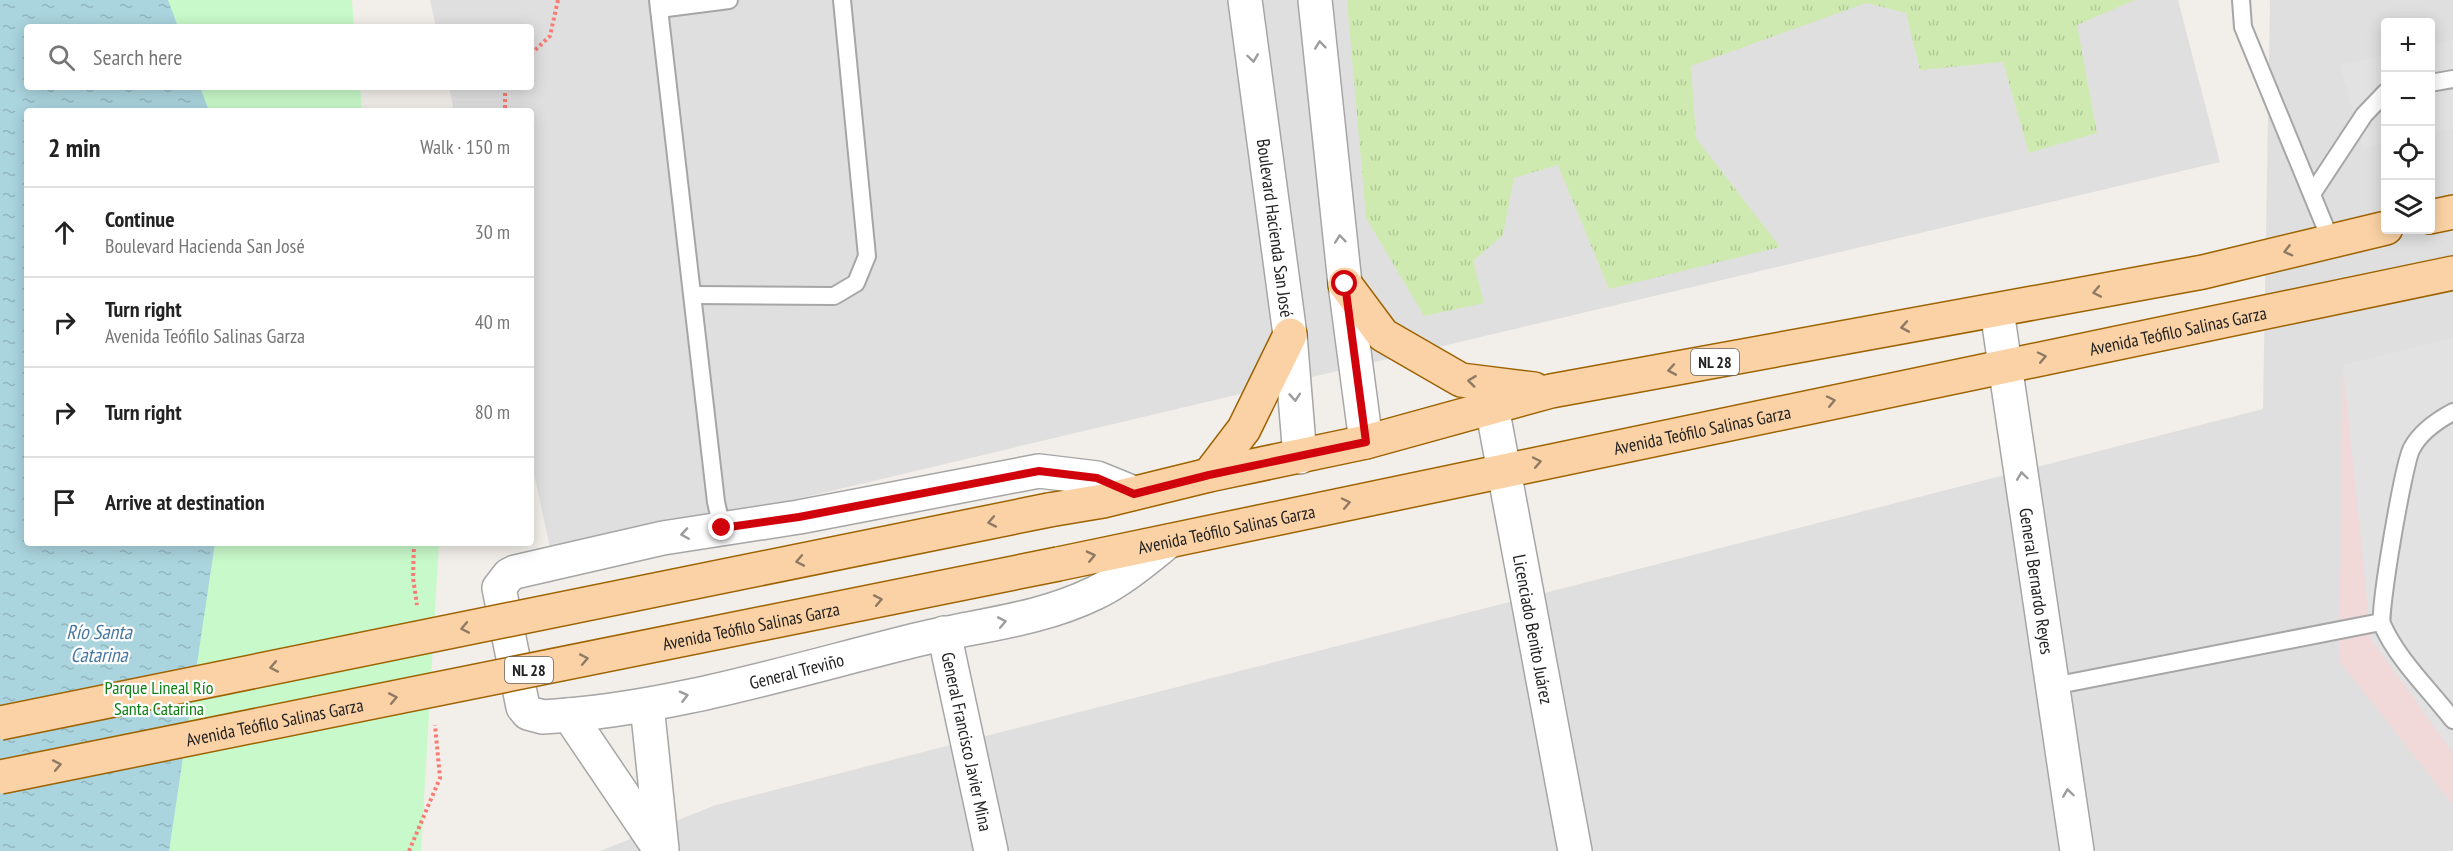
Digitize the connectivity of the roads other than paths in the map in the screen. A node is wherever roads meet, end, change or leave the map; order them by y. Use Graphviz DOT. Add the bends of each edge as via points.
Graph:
graph roads {
  1 [pos="729,0"];
  2 [pos="842,0"];
  3 [pos="1245,0"];
  4 [pos="1315,0"];
  5 [pos="2241,0"];
  6 [pos="659,4"];
  7 [pos="2453,79"];
  8 [pos="2435,82"];
  9 [pos="2381,96"];
  10 [pos="2312,194"];
  11 [pos="2453,212"];
  12 [pos="2435,216"];
  13 [pos="2381,229"];
  14 [pos="2331,241"];
  15 [pos="2453,273"];
  16 [pos="1345,284"];
  17 [pos="693,295"];
  18 [pos="1997,311"];
  19 [pos="1290,335"];
  20 [pos="2006,365"];
  21 [pos="1551,392"];
  22 [pos="1492,407"];
  23 [pos="2453,412"];
  24 [pos="1366,442"];
  25 [pos="1300,457"];
  26 [pos="1503,469"];
  27 [pos="1209,475"];
  28 [pos="1134,494"];
  29 [pos="722,528"];
  30 [pos="1169,541"];
  31 [pos="2380,622"];
  32 [pos="944,633"];
  33 [pos="2053,686"];
  34 [pos="647,705"];
  35 [pos="556,716"];
  36 [pos="2453,720"];
  37 [pos="0,723"];
  38 [pos="0,777"];
  39 [pos="661,851"];
  40 [pos="990,851"];
  41 [pos="1575,851"];
  42 [pos="2077,851"];
  1 -- 6 [label="lane"];
  2 -- 17 [label="lane" via="867,256 856,283 834,296"];
  3 -- 19 [label="street, Boulevard Hacienda San José, one-way"];
  16 -- 4 [label="street, one-way"];
  5 -- 10 [label="lane" via="2243,27"];
  6 -- 17 [label="lane"];
  7 -- 8 [label="lane"];
  9 -- 10 [label="lane" via="2364,115"];
  10 -- 14 [label="lane"];
  11 -- 12 [label="main road"];
  13 -- 14 [label="main road, NL 28"];
  14 -- 18 [label="main road, NL 28, one-way" via="2203,272"];
  20 -- 15 [label="main road, Avenida Teófilo Salinas Garza / NL 28, one-way"];
  21 -- 16 [label="main road, one-way" via="1461,380 1383,335"];
  16 -- 24 [label="street"];
  17 -- 29 [label="lane"];
  18 -- 20 [label="street, General Bernardo Reyes"];
  18 -- 21 [label="main road, NL 28, one-way"];
  19 -- 25 [label="street, Boulevard Hacienda San José, one-way"];
  19 -- 27 [label="main road" via="1244,429"];
  26 -- 20 [label="main road, Avenida Teófilo Salinas Garza / NL 28, one-way"];
  33 -- 20 [label="street, General Bernardo Reyes, one-way"];
  21 -- 22 [label="main road, NL 28"];
  22 -- 24 [label="main road, NL 28"];
  22 -- 26 [label="street, Licenciado Benito Juárez"];
  23 -- 31 [label="lane" via="2419,437 2407,457"];
  24 -- 25 [label="main road, NL 28"];
  25 -- 27 [label="main road, NL 28"];
  30 -- 26 [label="main road, Avenida Teófilo Salinas Garza / NL 28, one-way"];
  26 -- 41 [label="street, Licenciado Benito Juárez"];
  27 -- 28 [label="main road, NL 28"];
  28 -- 29 [label="street" via="1097,478 1039,471"];
  28 -- 37 [label="main road, NL 28, one-way, bridge"];
  29 -- 35 [label="street, one-way" via="509,575 499,588 523,707 528,712"];
  32 -- 30 [label="street, General Treviño, one-way" via="1022,619 1095,593 1132,572"];
  38 -- 30 [label="main road, Avenida Teófilo Salinas Garza / NL 28, one-way, bridge"];
  31 -- 33 [label="lane"];
  31 -- 36 [label="lane"];
  34 -- 32 [label="street, General Treviño, one-way"];
  32 -- 40 [label="street, General Francisco Javier Mina"];
  42 -- 33 [label="street, General Bernardo Reyes, one-way"];
  34 -- 35 [label="street, General Treviño"];
  34 -- 39 [label="street"];
  35 -- 39 [label="street"];
}
